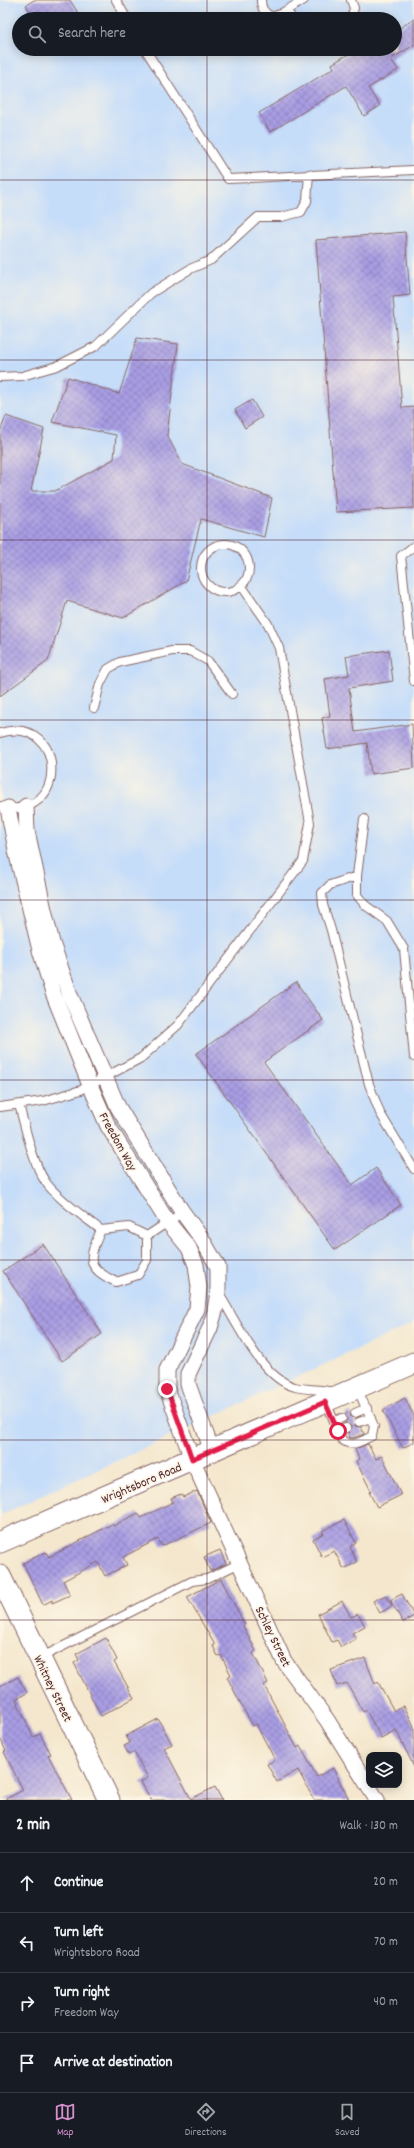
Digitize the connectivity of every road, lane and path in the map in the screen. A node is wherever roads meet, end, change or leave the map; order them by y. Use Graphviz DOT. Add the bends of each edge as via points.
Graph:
graph roads {
  1 [pos="116,0"];
  2 [pos="261,0"];
  3 [pos="304,0"];
  4 [pos="351,0"];
  5 [pos="286,11"];
  6 [pos="122,12"];
  7 [pos="264,12"];
  8 [pos="353,12"];
  9 [pos="149,56"];
  10 [pos="414,170"];
  11 [pos="309,174"];
  12 [pos="0,377"];
  13 [pos="414,546"];
  14 [pos="241,585"];
  15 [pos="414,681"];
  16 [pos="232,694"];
  17 [pos="94,708"];
  18 [pos="0,733"];
  19 [pos="26,806"];
  20 [pos="4,807"];
  21 [pos="364,819"];
  22 [pos="357,876"];
  23 [pos="414,1057"];
  24 [pos="105,1078"];
  25 [pos="90,1085"];
  26 [pos="19,1105"];
  27 [pos="0,1107"];
  28 [pos="414,1169"];
  29 [pos="183,1212"];
  30 [pos="168,1222"];
  31 [pos="101,1230"];
  32 [pos="147,1236"];
  33 [pos="218,1292"];
  34 [pos="414,1363"];
  35 [pos="342,1394"];
  36 [pos="367,1408"];
  37 [pos="355,1413"];
  38 [pos="371,1418"];
  39 [pos="359,1422"];
  40 [pos="212,1451"];
  41 [pos="192,1459"];
  42 [pos="0,1542"];
  43 [pos="240,1563"];
  44 [pos="0,1576"];
  45 [pos="39,1659"];
  46 [pos="109,1800"];
  47 [pos="377,1800"];
  1 -- 6 [label="lane"];
  2 -- 7 [label="lane"];
  3 -- 5 [label="lane"];
  4 -- 8 [label="lane"];
  9 -- 11 [label="lane" via="228,179"];
  10 -- 11 [label="lane"];
  11 -- 12 [label="lane" via="307,201 301,212 281,217 258,218 211,260 190,269 151,294 96,346 57,366 22,376"];
  13 -- 15 [label="lane" via="401,556"];
  14 -- 14 [label="lane" via="249,571 243,551 228,544 211,548 201,563 203,577 209,585 223,591"];
  14 -- 24 [label="lane" via="268,624 279,648 310,822 302,861 178,1025 141,1058"];
  16 -- 17 [label="lane" via="208,661 190,651 172,651 120,662 108,669 100,684"];
  18 -- 19 [label="lane" via="9,730 31,734 44,745 52,760 50,784 43,795"];
  19 -- 20 [label="lane"];
  19 -- 24 [label="street, Freedom Way" via="27,831 52,943 70,995"];
  20 -- 25 [label="street, Freedom Way" via="40,950 56,1001"];
  21 -- 22 [label="lane"];
  22 -- 23 [label="lane" via="357,895 365,905 388,921 404,948"];
  22 -- 28 [label="lane" via="330,885 322,893 323,905 369,1084 380,1113"];
  24 -- 25 [label="lane"];
  24 -- 29 [label="street, Freedom Way" via="118,1107"];
  25 -- 26 [label="lane" via="43,1101"];
  25 -- 30 [label="street, Freedom Way" via="108,1126"];
  26 -- 27 [label="lane"];
  26 -- 31 [label="lane" via="30,1146 45,1182"];
  29 -- 30 [label="lane"];
  29 -- 33 [label="street, Freedom Way" via="218,1267"];
  30 -- 32 [label="lane"];
  30 -- 41 [label="street, Freedom Way" via="189,1248 196,1265 199,1287 197,1309 167,1370 167,1389"];
  31 -- 32 [label="lane" via="129,1227"];
  31 -- 32 [label="lane" via="92,1250 92,1264 99,1274 116,1282 138,1276 147,1260"];
  33 -- 35 [label="lane" via="262,1363 272,1374 295,1386"];
  33 -- 40 [label="street, Freedom Way" via="210,1328 188,1374 188,1384"];
  34 -- 35 [label="main road, Wrightsboro Road"];
  35 -- 36 [label="lane"];
  35 -- 38 [label="lane" via="338,1420 342,1429 342,1440 352,1445 372,1436 374,1426"];
  35 -- 40 [label="main road, Wrightsboro Road"];
  36 -- 37 [label="lane"];
  36 -- 38 [label="lane"];
  38 -- 39 [label="lane"];
  40 -- 41 [label="main road, Wrightsboro Road"];
  41 -- 42 [label="main road, Wrightsboro Road"];
  41 -- 43 [label="street, Schley Street"];
  43 -- 45 [label="lane" via="208,1579 192,1581"];
  43 -- 47 [label="street, Schley Street" via="284,1661 327,1720"];
  44 -- 45 [label="main road, Whitney Street"];
  45 -- 46 [label="main road, Whitney Street"];
}
